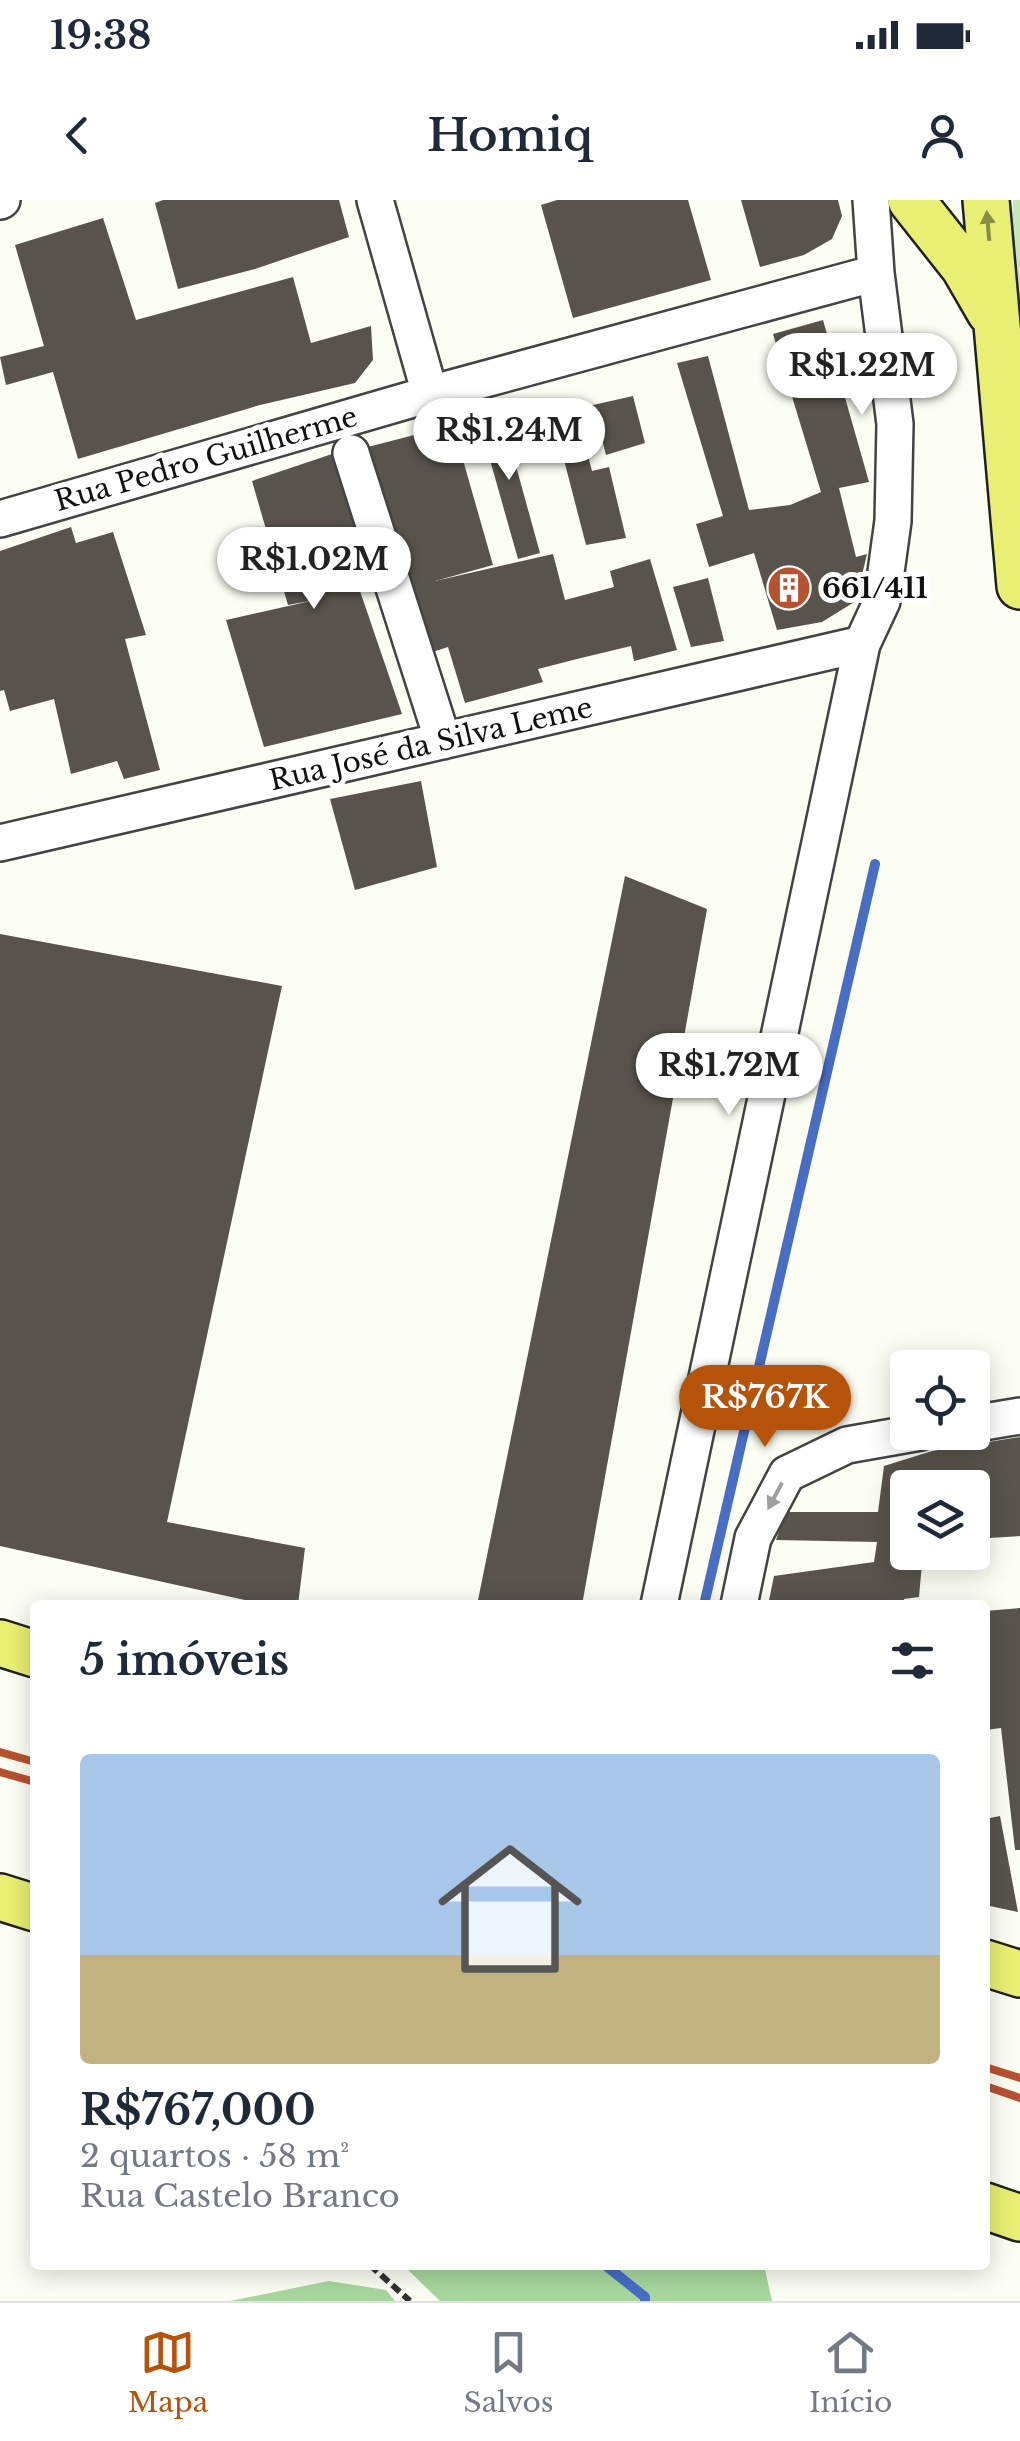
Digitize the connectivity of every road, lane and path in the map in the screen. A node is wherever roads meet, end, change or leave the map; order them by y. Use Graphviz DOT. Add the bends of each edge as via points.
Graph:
graph roads {
  1 [pos="374,200"];
  2 [pos="871,200"];
  3 [pos="911,200"];
  4 [pos="986,200"];
  5 [pos="876,273"];
  6 [pos="996,322"];
  7 [pos="430,394"];
  8 [pos="351,452"];
  9 [pos="0,519"];
  10 [pos="1020,586"];
  11 [pos="862,644"];
  12 [pos="443,741"];
  13 [pos="0,844"];
  14 [pos="1020,1416"];
  15 [pos="990,1421"];
  16 [pos="890,1437"];
  17 [pos="660,1600"];
  18 [pos="741,1600"];
  19 [pos="0,1643"];
  20 [pos="30,1652"];
  21 [pos="0,1897"];
  22 [pos="30,1906"];
  23 [pos="990,1965"];
  24 [pos="1020,1974"];
  25 [pos="990,2208"];
  26 [pos="1020,2218"];
  27 [pos="376,2270"];
  28 [pos="410,2301"];
  1 -- 7 [label="street"];
  2 -- 5 [label="street"];
  3 -- 6 [label="main road" via="964,267"];
  6 -- 4 [label="main road, one-way"];
  5 -- 7 [label="street, Rua Pedro Guilherme"];
  5 -- 11 [label="street" via="895,424 893,521 882,600"];
  6 -- 10 [label="main road"];
  7 -- 9 [label="street, Rua Pedro Guilherme"];
  8 -- 12 [label="street"];
  11 -- 12 [label="street, Rua José da Silva Leme"];
  11 -- 17 [label="street"];
  12 -- 13 [label="street, Rua José da Silva Leme"];
  14 -- 15 [label="street"];
  16 -- 18 [label="street, one-way" via="847,1445 787,1474 752,1538"];
  19 -- 20 [label="main road"];
  21 -- 22 [label="main road"];
  23 -- 24 [label="main road"];
  25 -- 26 [label="main road"];
  27 -- 28 [label="path"];
}
